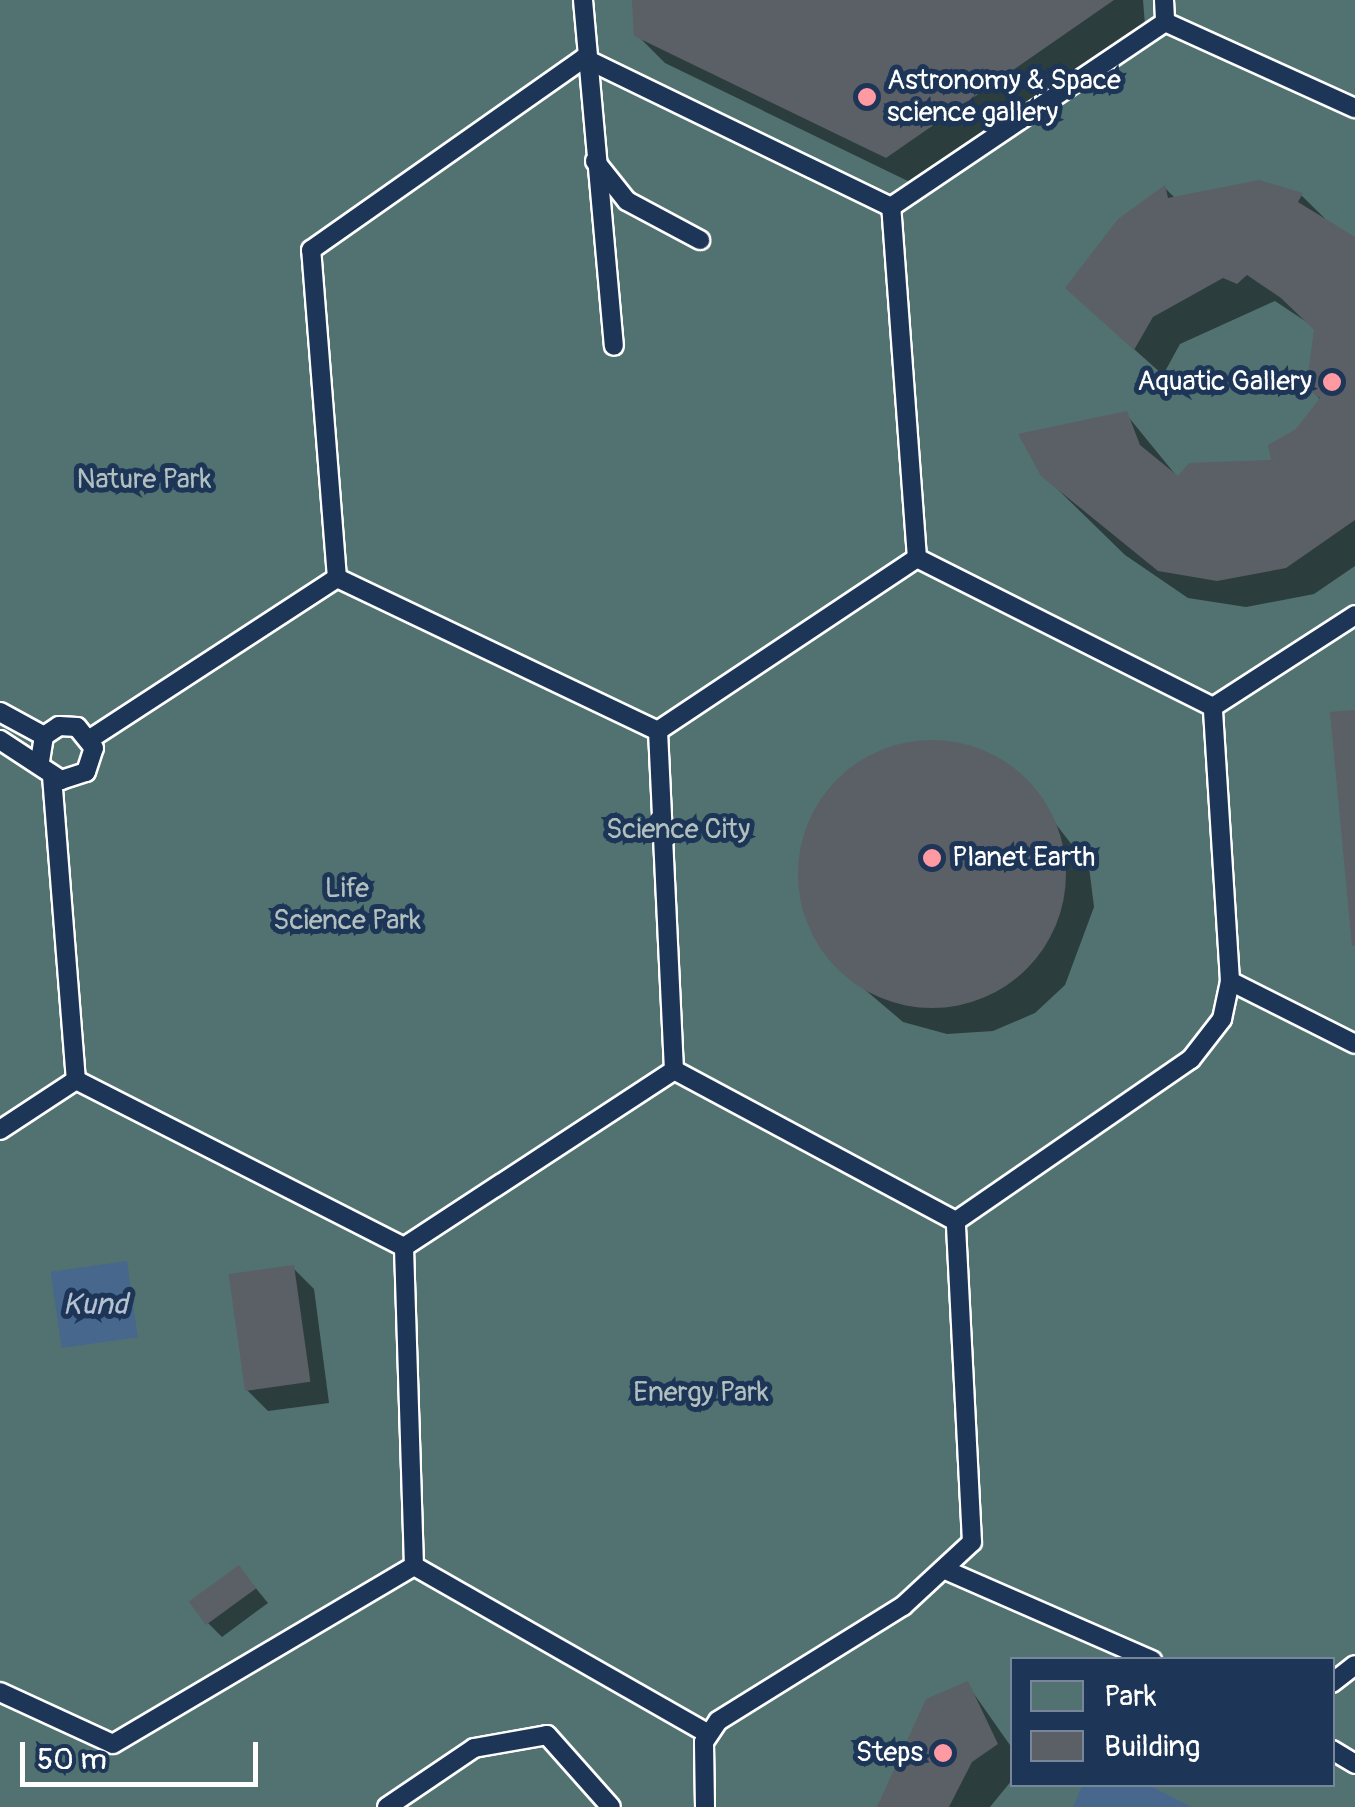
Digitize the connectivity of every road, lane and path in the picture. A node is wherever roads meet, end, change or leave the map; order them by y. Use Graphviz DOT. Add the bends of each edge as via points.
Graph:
graph roads {
  1 [pos="583,0"];
  2 [pos="1164,0"];
  3 [pos="1165,22"];
  4 [pos="584,58"];
  5 [pos="1355,108"];
  6 [pos="595,161"];
  7 [pos="891,207"];
  8 [pos="700,240"];
  9 [pos="614,346"];
  10 [pos="917,558"];
  11 [pos="337,578"];
  12 [pos="1355,615"];
  13 [pos="1213,708"];
  14 [pos="0,712"];
  15 [pos="658,731"];
  16 [pos="44,736"];
  17 [pos="90,739"];
  18 [pos="0,740"];
  19 [pos="46,769"];
  20 [pos="1230,981"];
  21 [pos="1355,1044"];
  22 [pos="674,1070"];
  23 [pos="76,1080"];
  24 [pos="0,1130"];
  25 [pos="956,1221"];
  26 [pos="404,1248"];
  27 [pos="414,1566"];
  28 [pos="948,1571"];
  29 [pos="1145,1657"];
  30 [pos="1355,1665"];
  31 [pos="1335,1681"];
  32 [pos="0,1692"];
  33 [pos="709,1734"];
  34 [pos="387,1807"];
  35 [pos="611,1807"];
  36 [pos="705,1807"];
  1 -- 4 [label="lane"];
  2 -- 3 [label="lane"];
  3 -- 5 [label="lane"];
  3 -- 7 [label="lane"];
  4 -- 6 [label="lane"];
  4 -- 7 [label="lane"];
  4 -- 11 [label="lane" via="310,250"];
  6 -- 8 [label="lane" via="627,201"];
  6 -- 9 [label="lane"];
  7 -- 10 [label="lane"];
  10 -- 13 [label="lane"];
  10 -- 15 [label="lane"];
  11 -- 15 [label="lane"];
  11 -- 17 [label="lane"];
  12 -- 13 [label="lane"];
  13 -- 20 [label="lane"];
  14 -- 16 [label="lane"];
  15 -- 22 [label="lane"];
  16 -- 17 [label="lane" via="68,726"];
  16 -- 19 [label="lane"];
  17 -- 19 [label="lane" via="86,772"];
  18 -- 19 [label="lane"];
  19 -- 23 [label="lane"];
  20 -- 21 [label="lane"];
  20 -- 25 [label="lane" via="1222,1019 1191,1059 972,1201"];
  22 -- 25 [label="lane"];
  22 -- 26 [label="lane"];
  23 -- 24 [label="lane"];
  23 -- 26 [label="lane"];
  25 -- 28 [label="lane" via="974,1512 972,1542"];
  26 -- 27 [label="lane"];
  27 -- 32 [label="lane" via="113,1744"];
  27 -- 33 [label="lane"];
  28 -- 29 [label="lane"];
  28 -- 33 [label="lane" via="763,1688"];
  30 -- 31 [label="lane"];
  33 -- 36 [label="lane"];
  34 -- 35 [label="lane" via="474,1748 547,1734"];
}
